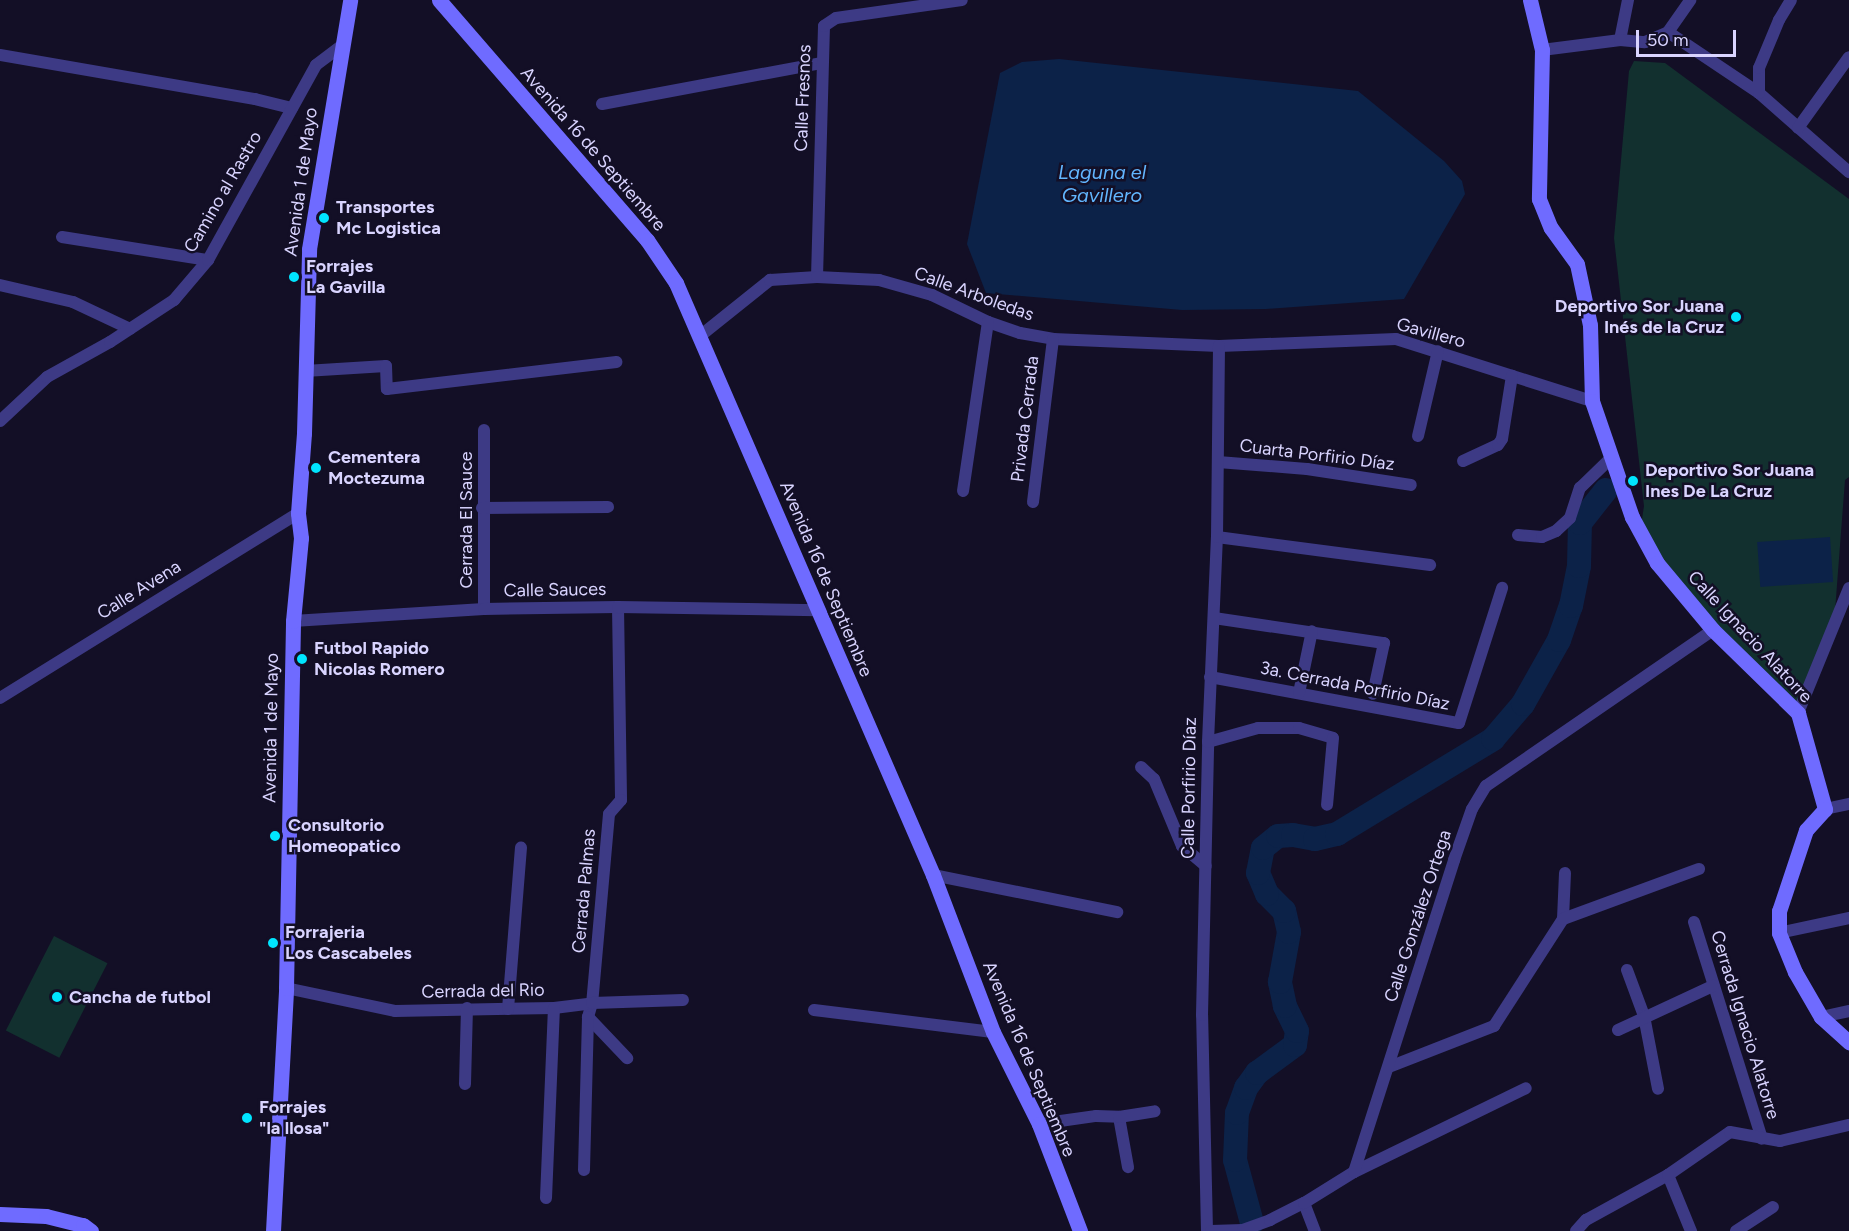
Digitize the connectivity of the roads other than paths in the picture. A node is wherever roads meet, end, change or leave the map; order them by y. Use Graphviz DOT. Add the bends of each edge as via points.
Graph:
graph roads {
  1 [pos="350,0"];
  2 [pos="439,0"];
  3 [pos="962,0"];
  4 [pos="1530,0"];
  5 [pos="1628,0"];
  6 [pos="1690,0"];
  7 [pos="1791,0"];
  8 [pos="1668,32"];
  9 [pos="1620,40"];
  10 [pos="340,46"];
  11 [pos="1542,50"];
  12 [pos="0,56"];
  13 [pos="1849,57"];
  14 [pos="822,63"];
  15 [pos="1759,93"];
  16 [pos="602,104"];
  17 [pos="292,108"];
  18 [pos="1798,128"];
  19 [pos="1849,172"];
  20 [pos="62,237"];
  21 [pos="208,260"];
  22 [pos="817,277"];
  23 [pos="0,285"];
  24 [pos="988,321"];
  25 [pos="130,329"];
  26 [pos="700,336"];
  27 [pos="1053,339"];
  28 [pos="1219,346"];
  29 [pos="1438,351"];
  30 [pos="616,362"];
  31 [pos="305,371"];
  32 [pos="1512,375"];
  33 [pos="1592,401"];
  34 [pos="0,421"];
  35 [pos="484,430"];
  36 [pos="1419,436"];
  37 [pos="1611,458"];
  38 [pos="1463,460"];
  39 [pos="1218,462"];
  40 [pos="1411,485"];
  41 [pos="963,491"];
  42 [pos="1034,502"];
  43 [pos="608,507"];
  44 [pos="482,508"];
  45 [pos="298,513"];
  46 [pos="1518,535"];
  47 [pos="1217,537"];
  48 [pos="1430,565"];
  49 [pos="1502,588"];
  50 [pos="1849,588"];
  51 [pos="618,607"];
  52 [pos="484,609"];
  53 [pos="818,610"];
  54 [pos="1214,618"];
  55 [pos="293,621"];
  56 [pos="1713,630"];
  57 [pos="1312,631"];
  58 [pos="1210,677"];
  59 [pos="1299,693"];
  60 [pos="1373,694"];
  61 [pos="0,698"];
  62 [pos="1798,713"];
  63 [pos="1208,742"];
  64 [pos="1141,767"];
  65 [pos="1849,804"];
  66 [pos="1327,805"];
  67 [pos="1825,809"];
  68 [pos="521,848"];
  69 [pos="1206,866"];
  70 [pos="1699,869"];
  71 [pos="1565,873"];
  72 [pos="933,875"];
  73 [pos="1117,912"];
  74 [pos="1849,918"];
  75 [pos="1563,920"];
  76 [pos="1694,922"];
  77 [pos="1779,933"];
  78 [pos="1627,970"];
  79 [pos="1713,986"];
  80 [pos="286,988"];
  81 [pos="683,1000"];
  82 [pos="592,1003"];
  83 [pos="467,1008"];
  84 [pos="554,1008"];
  85 [pos="508,1009"];
  86 [pos="814,1010"];
  87 [pos="1849,1011"];
  88 [pos="1644,1016"];
  89 [pos="588,1017"];
  90 [pos="1821,1017"];
  91 [pos="1617,1030"];
  92 [pos="993,1032"];
  93 [pos="1849,1042"];
  94 [pos="627,1058"];
  95 [pos="1389,1067"];
  96 [pos="465,1084"];
  97 [pos="1526,1088"];
  98 [pos="1658,1089"];
  99 [pos="1155,1111"];
  100 [pos="1119,1117"];
  101 [pos="1039,1124"];
  102 [pos="1849,1125"];
  103 [pos="1762,1138"];
  104 [pos="1128,1167"];
  105 [pos="584,1170"];
  106 [pos="1354,1172"];
  107 [pos="1668,1175"];
  108 [pos="546,1198"];
  109 [pos="1304,1203"];
  110 [pos="1773,1207"];
  111 [pos="0,1214"];
  112 [pos="1588,1225"];
  113 [pos="91,1231"];
  114 [pos="273,1231"];
  115 [pos="1080,1231"];
  116 [pos="1209,1231"];
  117 [pos="1315,1231"];
  118 [pos="1576,1231"];
  119 [pos="1691,1231"];
  120 [pos="1736,1231"];
  1 -- 10 [label="main road, Avenida 1 de Mayo"];
  2 -- 26 [label="main road, Avenida 16 de Septiembre" via="647,240 676,283"];
  3 -- 14 [label="street, Calle Fresnos" via="829,21 824,26"];
  4 -- 11 [label="main road, Calle Ignacio Alatorre"];
  5 -- 9 [label="street"];
  6 -- 8 [label="street"];
  7 -- 15 [label="street" via="1760,68"];
  8 -- 9 [label="street" via="1645,42"];
  8 -- 15 [label="street"];
  9 -- 11 [label="street"];
  10 -- 17 [label="street, Camino al Rastro" via="316,65"];
  10 -- 31 [label="main road, Avenida 1 de Mayo" via="309,249"];
  11 -- 33 [label="main road, Calle Ignacio Alatorre" via="1539,199 1551,228 1577,264 1590,325"];
  12 -- 17 [label="street"];
  13 -- 18 [label="street"];
  14 -- 16 [label="street"];
  14 -- 22 [label="street, Calle Fresnos"];
  15 -- 18 [label="street"];
  17 -- 21 [label="street, Camino al Rastro"];
  18 -- 19 [label="street"];
  20 -- 21 [label="street"];
  21 -- 25 [label="street, Camino al Rastro" via="174,300"];
  22 -- 24 [label="street, Calle Arboledas" via="879,280 932,295"];
  22 -- 26 [label="street, Calle Arboledas" via="770,280"];
  23 -- 25 [label="street" via="73,302"];
  24 -- 27 [label="street, Calle Arboledas" via="1020,333"];
  24 -- 41 [label="street"];
  25 -- 34 [label="street, Camino al Rastro" via="47,377"];
  26 -- 53 [label="main road, Avenida 16 de Septiembre"];
  27 -- 28 [label="street, Calle Arboledas"];
  27 -- 42 [label="street, Privada Cerrada"];
  28 -- 29 [label="street, Gavillero" via="1372,338 1396,339"];
  28 -- 39 [label="street, Calle Porfirio Díaz"];
  29 -- 32 [label="street, Gavillero"];
  29 -- 36 [label="street"];
  30 -- 31 [label="street" via="387,389 386,366"];
  31 -- 45 [label="main road, Avenida 1 de Mayo"];
  32 -- 33 [label="street, Gavillero"];
  32 -- 38 [label="street" via="1502,439 1498,445"];
  33 -- 37 [label="main road, Calle Ignacio Alatorre"];
  35 -- 44 [label="street, Cerrada El Sauce"];
  37 -- 46 [label="street" via="1580,489 1570,518 1556,531 1542,537"];
  37 -- 56 [label="main road, Calle Ignacio Alatorre" via="1632,517 1657,563"];
  39 -- 40 [label="street, Cuarta Porfirio Díaz" via="1306,469"];
  39 -- 47 [label="street, Calle Porfirio Díaz"];
  43 -- 44 [label="street"];
  44 -- 52 [label="street, Cerrada El Sauce"];
  45 -- 55 [label="main road, Avenida 1 de Mayo" via="301,538"];
  45 -- 61 [label="street, Calle Avena"];
  47 -- 48 [label="street"];
  47 -- 54 [label="street, Calle Porfirio Díaz"];
  49 -- 59 [label="street, 3a. Cerrada Porfirio Díaz" via="1459,723"];
  50 -- 62 [label="street"];
  51 -- 52 [label="street, Calle Sauces"];
  51 -- 53 [label="street, Calle Sauces"];
  51 -- 82 [label="street, Cerrada Palmas" via="621,800 609,814"];
  52 -- 55 [label="street, Calle Sauces"];
  53 -- 72 [label="main road, Avenida 16 de Septiembre"];
  54 -- 57 [label="street"];
  54 -- 58 [label="street, Calle Porfirio Díaz"];
  55 -- 80 [label="main road, Avenida 1 de Mayo"];
  56 -- 62 [label="main road, Calle Ignacio Alatorre"];
  56 -- 95 [label="street, Calle González Ortega" via="1486,786 1472,809 1454,860"];
  57 -- 59 [label="street"];
  57 -- 60 [label="street" via="1384,643"];
  58 -- 59 [label="street, 3a. Cerrada Porfirio Díaz"];
  58 -- 63 [label="street, Calle Porfirio Díaz"];
  62 -- 67 [label="main road, Calle Ignacio Alatorre"];
  63 -- 66 [label="street" via="1258,728 1299,728 1332,738"];
  63 -- 69 [label="street, Calle Porfirio Díaz"];
  64 -- 69 [label="street" via="1154,779 1182,846"];
  65 -- 67 [label="street"];
  67 -- 77 [label="main road" via="1806,830 1779,911"];
  68 -- 85 [label="street"];
  69 -- 116 [label="street, Calle Porfirio Díaz" via="1202,1015"];
  70 -- 75 [label="street"];
  71 -- 75 [label="street"];
  72 -- 73 [label="street"];
  72 -- 92 [label="main road, Avenida 16 de Septiembre"];
  74 -- 77 [label="street"];
  75 -- 95 [label="street" via="1494,1026"];
  76 -- 79 [label="street, Cerrada Ignacio Alatorre"];
  77 -- 90 [label="main road" via="1795,972"];
  78 -- 88 [label="street"];
  79 -- 88 [label="street"];
  79 -- 103 [label="street, Cerrada Ignacio Alatorre"];
  80 -- 83 [label="street, Cerrada del Rio" via="395,1011"];
  80 -- 114 [label="main road, Avenida 1 de Mayo"];
  81 -- 82 [label="street, Cerrada del Rio"];
  82 -- 84 [label="street, Cerrada del Rio"];
  82 -- 89 [label="street, Cerrada Palmas"];
  83 -- 85 [label="street, Cerrada del Rio"];
  83 -- 96 [label="street"];
  84 -- 85 [label="street, Cerrada del Rio"];
  84 -- 108 [label="street"];
  86 -- 92 [label="street"];
  87 -- 90 [label="street"];
  88 -- 91 [label="street"];
  88 -- 98 [label="street"];
  89 -- 94 [label="street"];
  89 -- 105 [label="street, Cerrada Palmas"];
  90 -- 93 [label="main road"];
  92 -- 101 [label="main road, Avenida 16 de Septiembre"];
  95 -- 106 [label="street, Calle González Ortega"];
  97 -- 106 [label="street"];
  99 -- 100 [label="street"];
  100 -- 101 [label="street" via="1096,1116"];
  100 -- 104 [label="street"];
  101 -- 115 [label="main road, Avenida 16 de Septiembre"];
  102 -- 103 [label="street" via="1780,1141"];
  103 -- 107 [label="street" via="1730,1132"];
  106 -- 109 [label="street"];
  107 -- 112 [label="street"];
  107 -- 119 [label="street"];
  109 -- 116 [label="street" via="1243,1230"];
  109 -- 117 [label="street"];
  110 -- 120 [label="street"];
  111 -- 113 [label="main road" via="46,1216"];
  112 -- 118 [label="street"];
}
